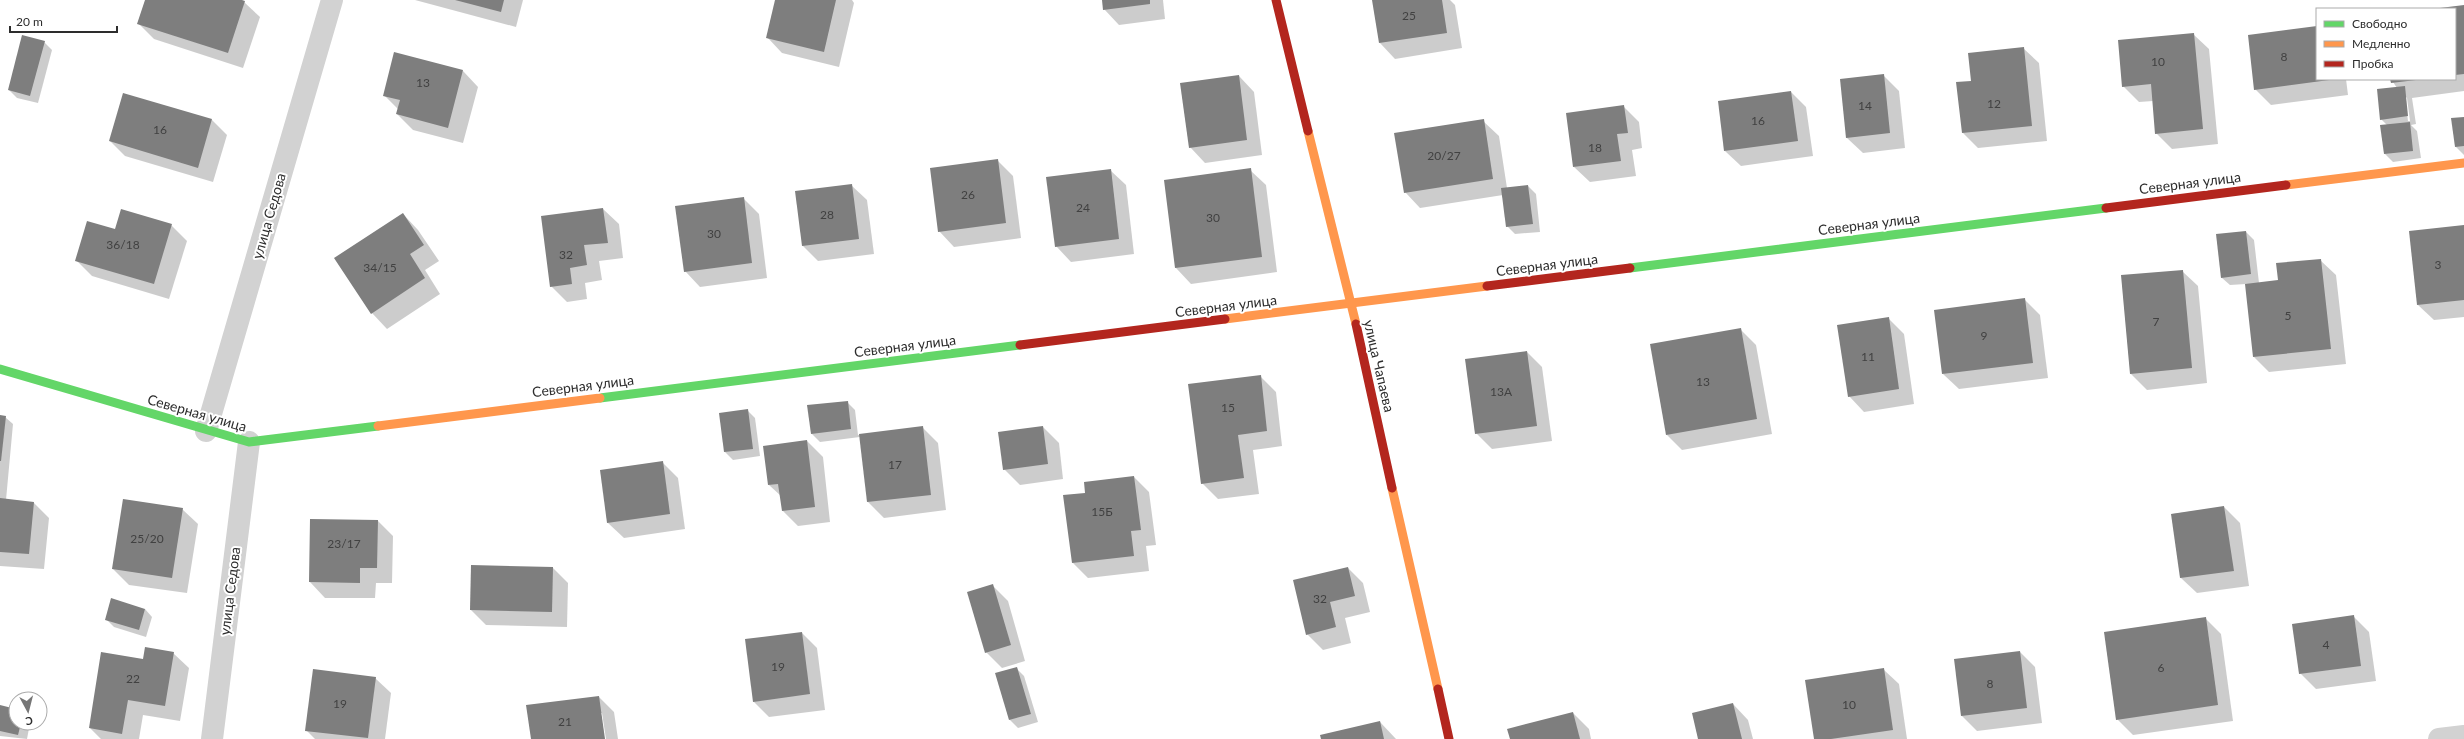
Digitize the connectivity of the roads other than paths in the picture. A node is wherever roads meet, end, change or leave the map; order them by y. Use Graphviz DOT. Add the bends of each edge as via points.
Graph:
graph roads {
  1 [pos="332,0"];
  2 [pos="1276,0"];
  3 [pos="2464,163"];
  4 [pos="1351,304"];
  5 [pos="0,369"];
  6 [pos="206,431"];
  7 [pos="249,442"];
  8 [pos="2464,736"];
  9 [pos="212,739"];
  10 [pos="1449,739"];
  11 [pos="2439,739"];
  1 -- 6 [label="street, улица Седова"];
  2 -- 4 [label="street, улица Чапаева"];
  3 -- 4 [label="street, Северная улица"];
  4 -- 7 [label="street, Северная улица"];
  4 -- 10 [label="street, улица Чапаева"];
  5 -- 6 [label="street, Северная улица"];
  6 -- 7 [label="street, Северная улица"];
  7 -- 9 [label="street, улица Седова"];
  8 -- 11 [label="street"];
}
